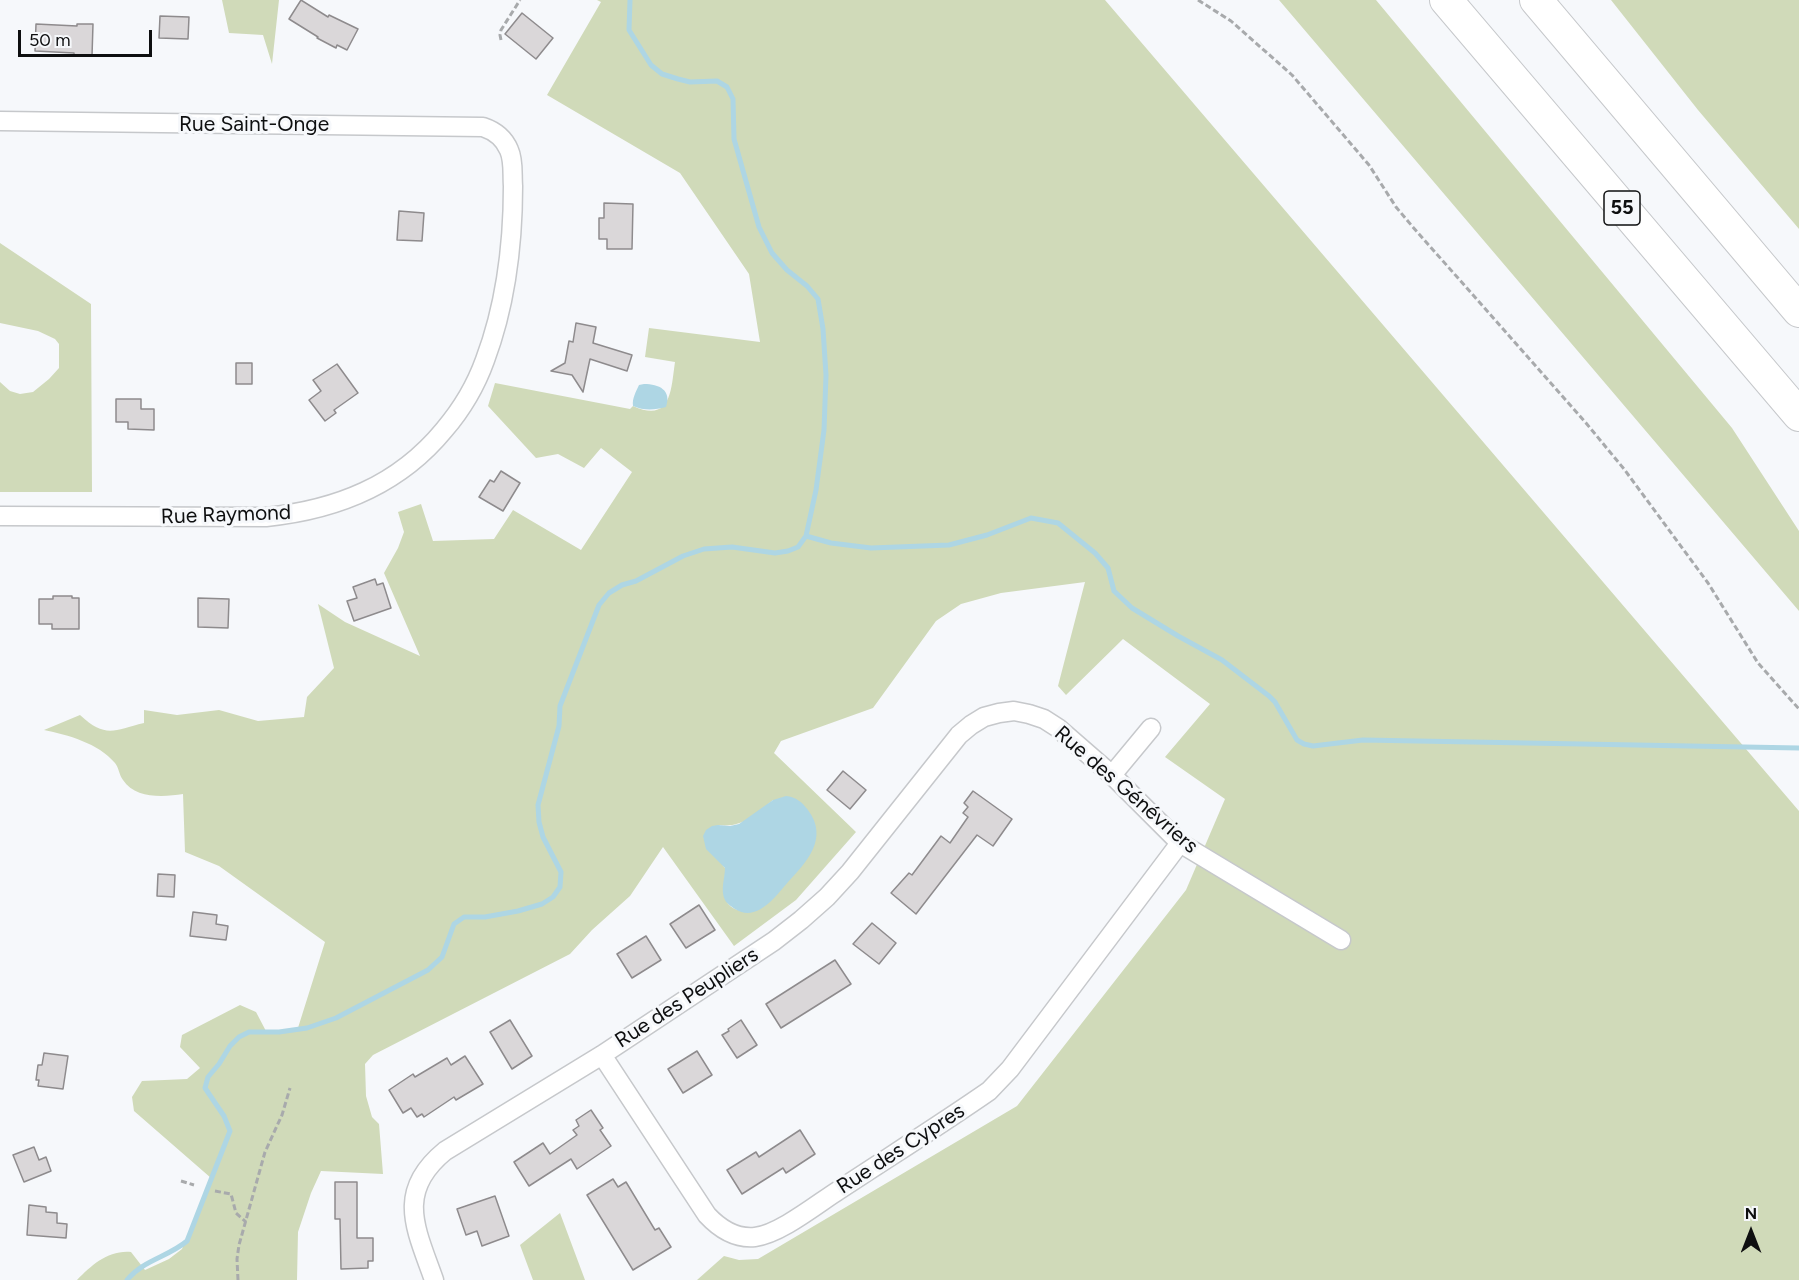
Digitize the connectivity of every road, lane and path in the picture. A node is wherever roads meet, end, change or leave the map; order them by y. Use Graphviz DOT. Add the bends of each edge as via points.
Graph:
graph roads {
  1 [pos="520,0"];
  2 [pos="1198,0"];
  3 [pos="1446,0"];
  4 [pos="1540,4"];
  5 [pos="501,40"];
  6 [pos="0,121"];
  7 [pos="504,141"];
  8 [pos="1799,311"];
  9 [pos="1799,415"];
  10 [pos="0,516"];
  11 [pos="1799,709"];
  12 [pos="999,713"];
  13 [pos="1151,728"];
  14 [pos="1112,775"];
  15 [pos="1180,843"];
  16 [pos="1341,940"];
  17 [pos="602,1054"];
  18 [pos="290,1088"];
  19 [pos="181,1181"];
  20 [pos="194,1185"];
  21 [pos="215,1191"];
  22 [pos="246,1222"];
  23 [pos="238,1280"];
  24 [pos="435,1280"];
  1 -- 5 [label="path" via="501,30"];
  2 -- 11 [label="path" via="1231,21 1285,68 1369,165 1396,207 1624,469 1708,583 1758,663"];
  3 -- 9 [label="highway, 55"];
  4 -- 8 [label="highway"];
  6 -- 7 [label="street, Rue Saint-Onge" via="472,126 492,130"];
  7 -- 10 [label="street, Rue Raymond" via="511,155 513,206 505,288 496,328 476,383 461,408 430,445 401,470 351,498 295,514 222,518"];
  12 -- 14 [label="street, Rue des Génévriers" via="1014,711 1044,719"];
  12 -- 17 [label="street, Rue des Peupliers" via="984,717 959,735 850,872 801,920"];
  13 -- 14 [label="street"];
  14 -- 15 [label="street, Rue des Génévriers"];
  15 -- 16 [label="street, Rue des Génévriers"];
  15 -- 17 [label="street, Rue des Cypres" via="1010,1069 989,1091 766,1235 740,1236 716,1225"];
  17 -- 24 [label="street, Rue des Peupliers" via="445,1151 423,1174 417,1188 414,1220"];
  18 -- 22 [label="path" via="265,1152"];
  19 -- 20 [label="path"];
  21 -- 22 [label="path" via="231,1194 236,1213"];
  22 -- 23 [label="path" via="237,1258"];
}
